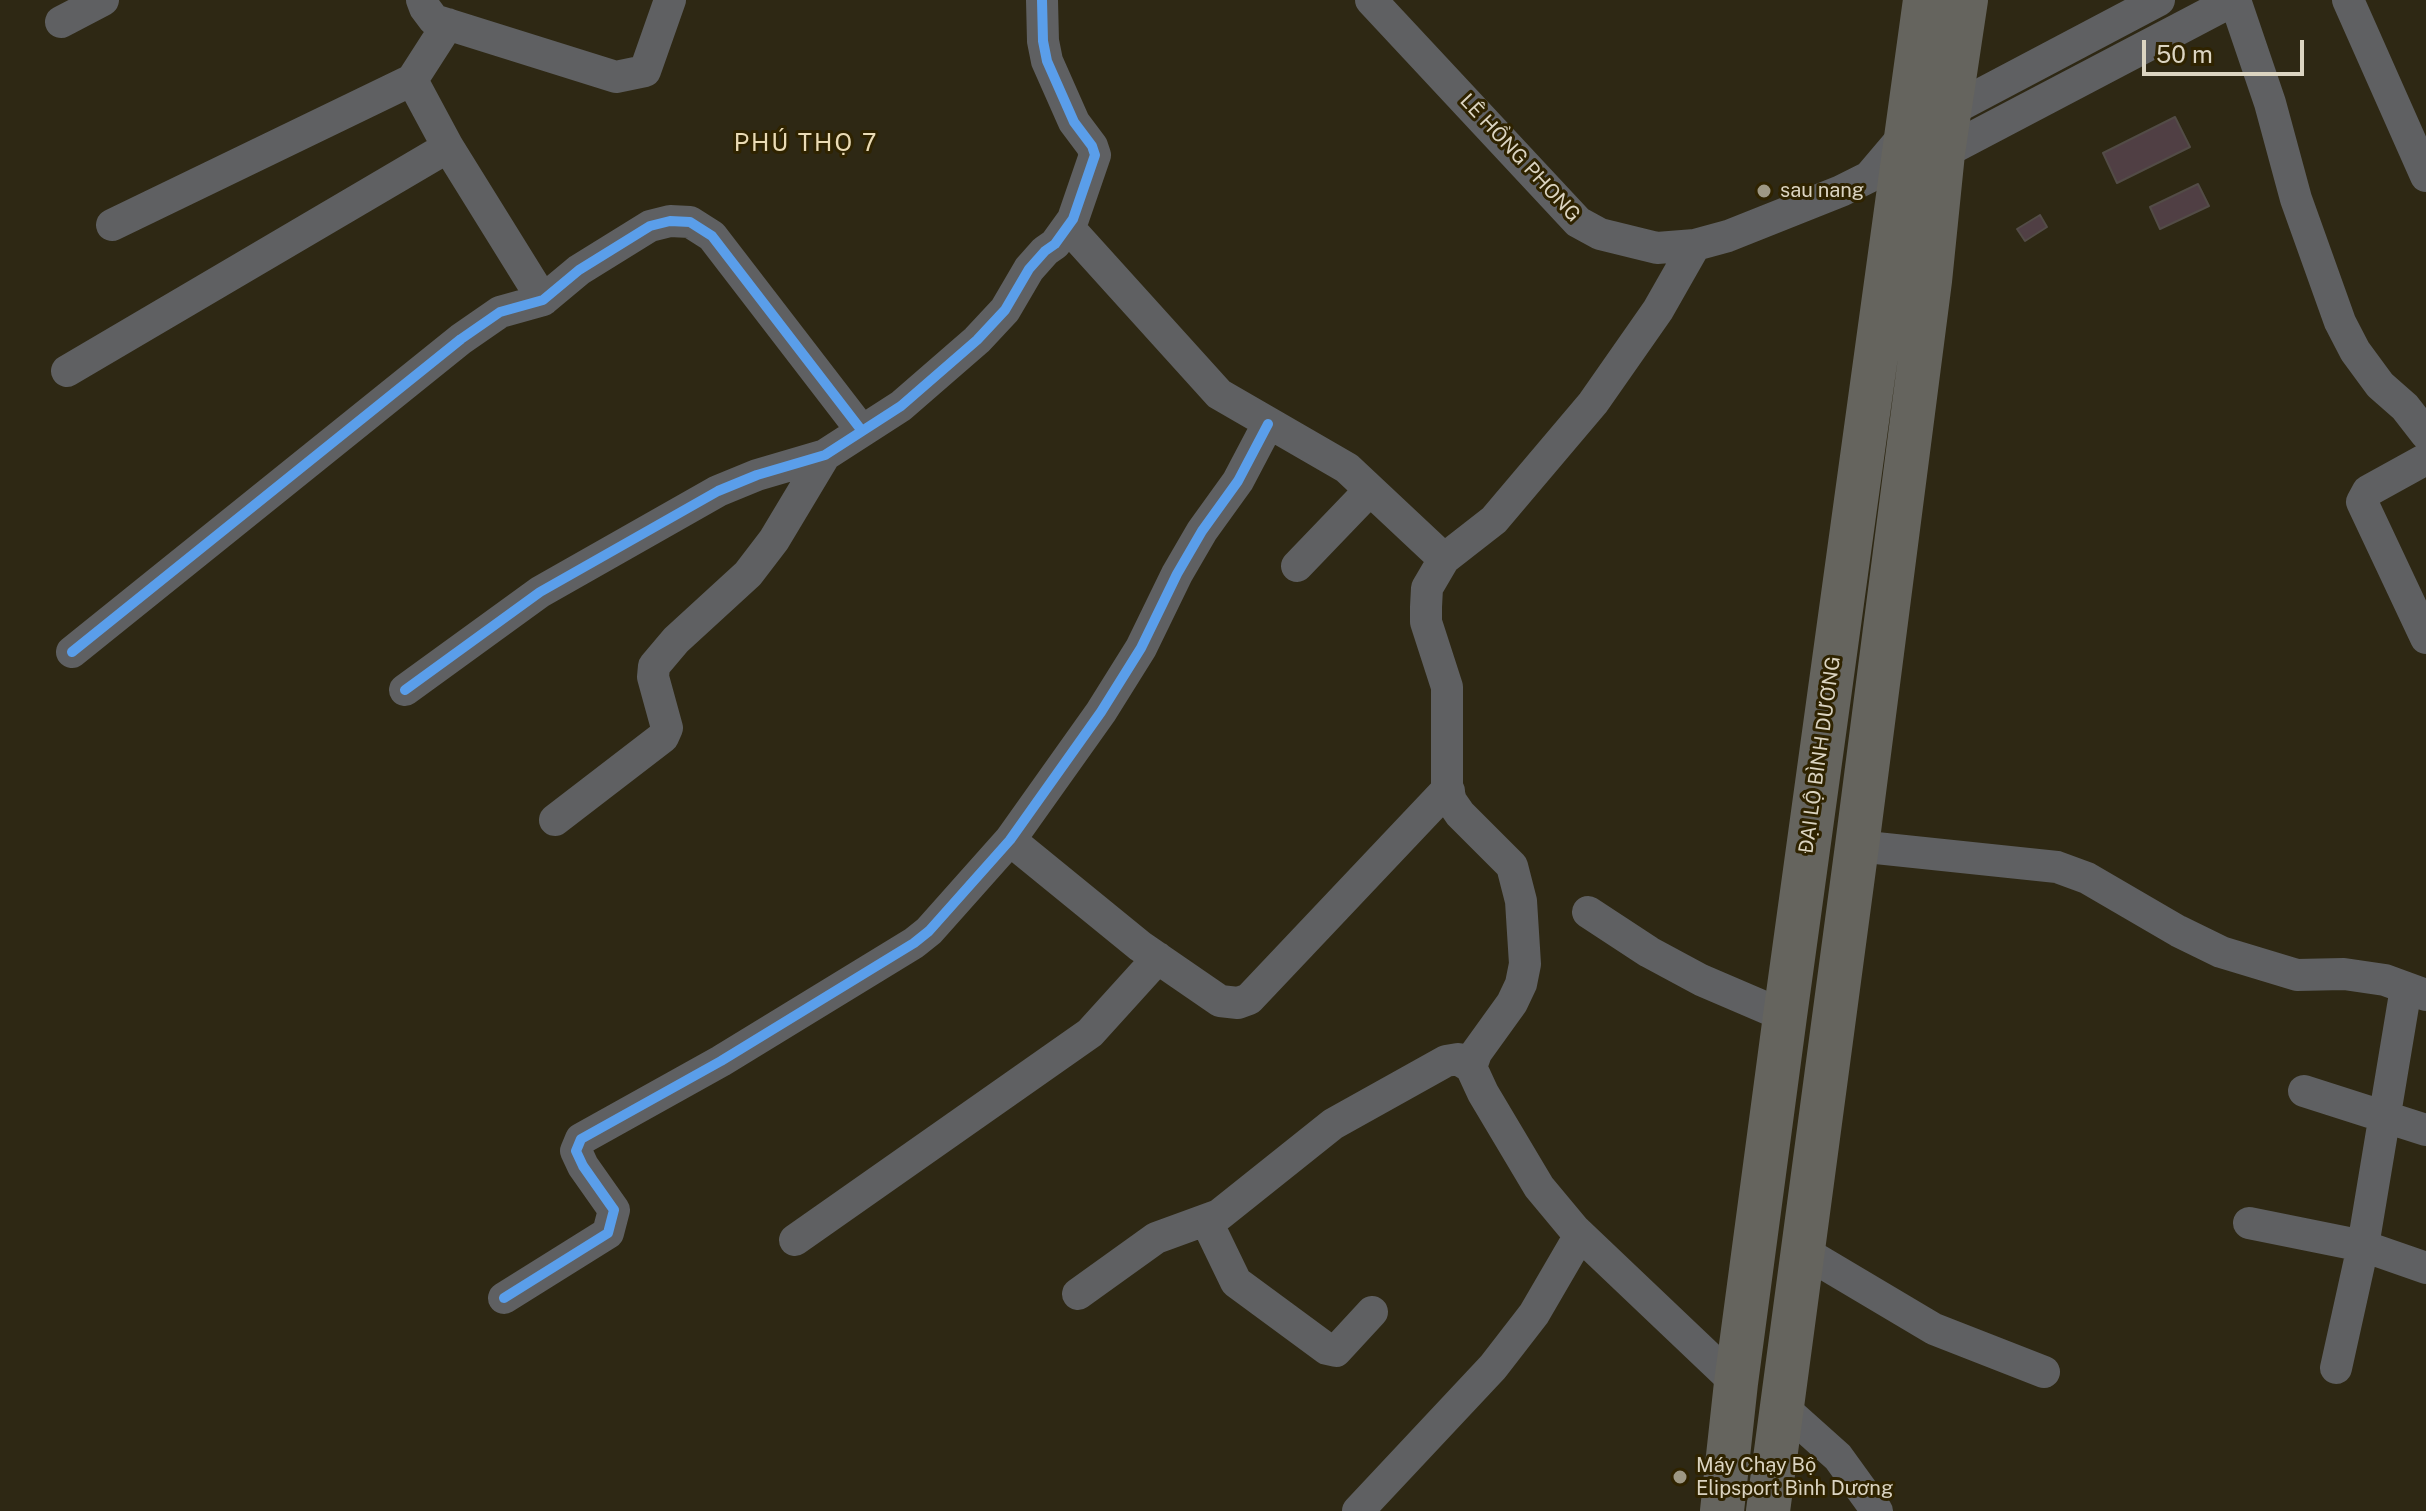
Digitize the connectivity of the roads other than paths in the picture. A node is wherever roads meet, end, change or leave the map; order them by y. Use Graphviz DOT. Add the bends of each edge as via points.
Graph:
graph roads {
  1 [pos="103,0"];
  2 [pos="422,0"];
  3 [pos="670,0"];
  4 [pos="1042,0"];
  5 [pos="1371,0"];
  6 [pos="1925,0"];
  7 [pos="1966,0"];
  8 [pos="2159,0"];
  9 [pos="2234,0"];
  10 [pos="2348,0"];
  11 [pos="61,22"];
  12 [pos="448,24"];
  13 [pos="412,80"];
  14 [pos="1934,131"];
  15 [pos="448,147"];
  16 [pos="2426,176"];
  17 [pos="1884,178"];
  18 [pos="112,225"];
  19 [pos="1068,227"];
  20 [pos="1695,245"];
  21 [pos="543,300"];
  22 [pos="67,371"];
  23 [pos="1268,424"];
  24 [pos="862,431"];
  25 [pos="2426,434"];
  26 [pos="825,455"];
  27 [pos="2426,459"];
  28 [pos="1370,490"];
  29 [pos="1444,559"];
  30 [pos="1297,566"];
  31 [pos="2426,638"];
  32 [pos="72,652"];
  33 [pos="405,690"];
  34 [pos="1449,791"];
  35 [pos="555,820"];
  36 [pos="1010,840"];
  37 [pos="1857,846"];
  38 [pos="1588,912"];
  39 [pos="1158,958"];
  40 [pos="2416,991"];
  41 [pos="1785,1016"];
  42 [pos="1471,1067"];
  43 [pos="2304,1091"];
  44 [pos="2385,1117"];
  45 [pos="2426,1130"];
  46 [pos="1206,1220"];
  47 [pos="2249,1223"];
  48 [pos="1580,1235"];
  49 [pos="795,1240"];
  50 [pos="2363,1246"];
  51 [pos="1801,1250"];
  52 [pos="2426,1268"];
  53 [pos="1078,1294"];
  54 [pos="504,1298"];
  55 [pos="1372,1312"];
  56 [pos="2336,1368"];
  57 [pos="2044,1372"];
  58 [pos="1736,1383"];
  59 [pos="1781,1406"];
  60 [pos="1358,1511"];
  61 [pos="1722,1511"];
  62 [pos="1768,1511"];
  63 [pos="1877,1511"];
  1 -- 11 [label="street"];
  2 -- 12 [label="street" via="434,20"];
  3 -- 12 [label="street" via="645,71 616,77"];
  4 -- 19 [label="street" via="1047,61 1095,155"];
  5 -- 20 [label="street, LÊ HỒNG PHONG" via="1578,222 1600,234 1657,248"];
  6 -- 14 [label="highway, ĐẠI LỘ BÌNH DƯƠNG"];
  7 -- 14 [label="highway, ĐẠI LỘ BÌNH DƯƠNG"];
  8 -- 14 [label="street"];
  9 -- 14 [label="street"];
  9 -- 25 [label="street" via="2340,322 2380,385"];
  10 -- 16 [label="street"];
  12 -- 13 [label="street"];
  13 -- 15 [label="street"];
  13 -- 18 [label="street"];
  14 -- 17 [label="highway, ĐẠI LỘ BÌNH DƯƠNG"];
  14 -- 37 [label="highway, ĐẠI LỘ BÌNH DƯƠNG" via="1930,281"];
  15 -- 21 [label="street"];
  15 -- 22 [label="street"];
  17 -- 20 [label="street, LÊ HỒNG PHONG"];
  17 -- 41 [label="highway, ĐẠI LỘ BÌNH DƯƠNG"];
  19 -- 23 [label="street" via="1219,394"];
  19 -- 24 [label="street" via="1037,259 1005,310 977,340 901,406"];
  20 -- 29 [label="street" via="1658,310 1593,403 1494,520"];
  21 -- 24 [label="street" via="579,270 650,226 690,222 712,236"];
  21 -- 32 [label="street" via="500,312 461,339"];
  23 -- 28 [label="street" via="1347,468"];
  23 -- 36 [label="street" via="1177,574 1141,648"];
  24 -- 26 [label="street"];
  26 -- 33 [label="street" via="718,491 540,592"];
  26 -- 35 [label="street" via="748,574 654,666 667,728 663,737"];
  27 -- 31 [label="street" via="2368,491 2362,502"];
  28 -- 29 [label="street"];
  28 -- 30 [label="street"];
  29 -- 34 [label="street" via="1427,588 1426,622 1447,687"];
  34 -- 39 [label="street" via="1249,999 1220,1001"];
  34 -- 42 [label="street" via="1460,814 1512,866 1521,901 1521,984"];
  36 -- 39 [label="street"];
  36 -- 54 [label="street" via="914,943 581,1139 576,1151 614,1210 608,1233"];
  37 -- 40 [label="street" via="2057,867 2087,878 2221,952 2297,975 2344,974"];
  37 -- 51 [label="highway, ĐẠI LỘ BÌNH DƯƠNG"];
  38 -- 41 [label="street" via="1688,973"];
  39 -- 49 [label="street" via="1090,1033"];
  40 -- 44 [label="street"];
  41 -- 58 [label="highway, ĐẠI LỘ BÌNH DƯƠNG"];
  42 -- 46 [label="street" via="1458,1059 1446,1061 1333,1124"];
  42 -- 48 [label="street" via="1539,1187"];
  43 -- 44 [label="street"];
  44 -- 45 [label="street"];
  44 -- 50 [label="street"];
  46 -- 53 [label="street" via="1156,1238"];
  46 -- 55 [label="street" via="1236,1282 1327,1349 1336,1351"];
  47 -- 50 [label="street"];
  48 -- 58 [label="street"];
  48 -- 60 [label="street" via="1534,1314 1493,1367"];
  50 -- 52 [label="street"];
  50 -- 56 [label="street"];
  51 -- 57 [label="street" via="1934,1329"];
  51 -- 59 [label="highway, ĐẠI LỘ BÌNH DƯƠNG"];
  58 -- 61 [label="highway, ĐẠI LỘ BÌNH DƯƠNG"];
  59 -- 62 [label="highway, ĐẠI LỘ BÌNH DƯƠNG"];
  59 -- 63 [label="street" via="1838,1457"];
}
